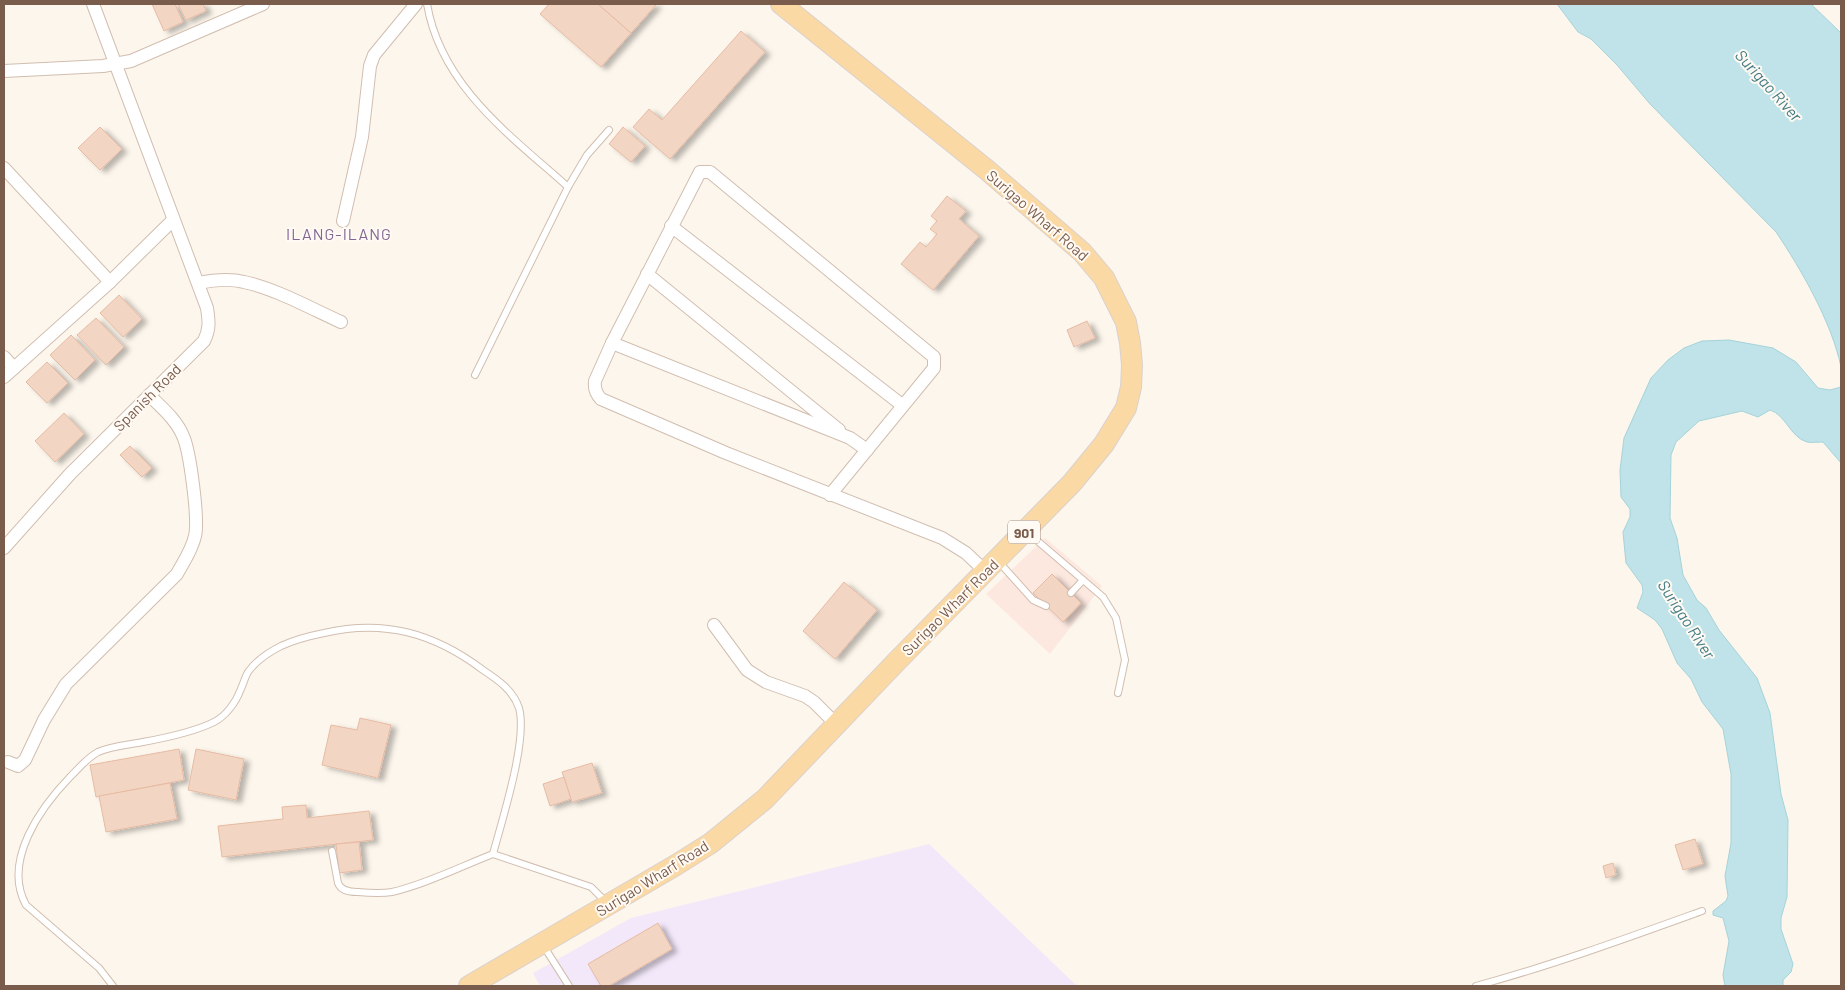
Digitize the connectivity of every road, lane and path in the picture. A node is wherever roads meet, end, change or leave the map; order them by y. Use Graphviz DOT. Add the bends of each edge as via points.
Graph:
graph roads {
  1 [pos="94,4"];
  2 [pos="263,4"];
  3 [pos="416,4"];
  4 [pos="427,4"];
  5 [pos="781,4"];
  6 [pos="117,64"];
  7 [pos="4,71"];
  8 [pos="610,130"];
  9 [pos="4,168"];
  10 [pos="568,187"];
  11 [pos="173,220"];
  12 [pos="343,222"];
  13 [pos="671,226"];
  14 [pos="647,274"];
  15 [pos="110,282"];
  16 [pos="198,283"];
  17 [pos="341,322"];
  18 [pos="612,343"];
  19 [pos="4,357"];
  20 [pos="14,368"];
  21 [pos="475,374"];
  22 [pos="4,377"];
  23 [pos="149,395"];
  24 [pos="902,405"];
  25 [pos="850,438"];
  26 [pos="867,450"];
  27 [pos="830,495"];
  28 [pos="1026,531"];
  29 [pos="4,548"];
  30 [pos="991,566"];
  31 [pos="1083,580"];
  32 [pos="1071,593"];
  33 [pos="1046,606"];
  34 [pos="714,625"];
  35 [pos="1118,693"];
  36 [pos="836,724"];
  37 [pos="8,762"];
  38 [pos="332,851"];
  39 [pos="493,854"];
  40 [pos="610,905"];
  41 [pos="1702,911"];
  42 [pos="542,944"];
  43 [pos="113,986"];
  44 [pos="470,986"];
  45 [pos="569,986"];
  46 [pos="1476,986"];
  1 -- 6 [label="street, Spanish Road"];
  2 -- 6 [label="street" via="146,55"];
  3 -- 12 [label="street" via="374,55 370,66 362,137"];
  4 -- 10 [label="lane" via="436,41 468,93"];
  5 -- 28 [label="main road, Surigao Wharf Road / 901" via="1054,226 1104,278 1117,301 1126,322 1131,351 1131,387 1126,408 1089,465"];
  6 -- 7 [label="street"];
  6 -- 11 [label="street, Spanish Road"];
  8 -- 10 [label="lane" via="587,155"];
  9 -- 15 [label="street"];
  10 -- 21 [label="lane"];
  11 -- 15 [label="street"];
  11 -- 16 [label="street, Spanish Road"];
  13 -- 14 [label="street"];
  13 -- 24 [label="street"];
  13 -- 24 [label="street" via="697,174 710,172 932,354 934,368"];
  14 -- 18 [label="street"];
  14 -- 25 [label="street"];
  15 -- 20 [label="street"];
  16 -- 17 [label="street" via="243,281"];
  16 -- 23 [label="street, Spanish Road" via="207,308 209,331 204,340"];
  18 -- 25 [label="street"];
  18 -- 27 [label="street" via="595,381 601,400"];
  19 -- 20 [label="street"];
  20 -- 22 [label="street"];
  23 -- 29 [label="street, Spanish Road" via="70,474"];
  23 -- 37 [label="street" via="184,436 196,519 196,534 190,552 176,574 66,684 25,760 18,766"];
  24 -- 26 [label="street"];
  25 -- 26 [label="street"];
  26 -- 27 [label="street"];
  27 -- 30 [label="street" via="942,538"];
  28 -- 30 [label="main road, Surigao Wharf Road / 901"];
  28 -- 31 [label="lane"];
  30 -- 33 [label="lane" via="1032,600"];
  30 -- 36 [label="main road, Surigao Wharf Road / 901"];
  31 -- 32 [label="lane"];
  31 -- 35 [label="lane" via="1103,597 1116,618 1125,660"];
  34 -- 36 [label="street" via="747,670 805,696 821,707"];
  36 -- 40 [label="main road, Surigao Wharf Road / 901" via="771,793 738,822 711,843"];
  38 -- 39 [label="lane" via="340,887 348,892 373,894 408,888"];
  39 -- 40 [label="lane" via="590,887"];
  39 -- 43 [label="lane" via="519,748 521,725 514,696 506,686 455,651 410,633 363,626 306,636 262,657 248,672 230,709 215,722 99,752 55,792 38,817 23,846 21,896 26,905 99,968"];
  40 -- 42 [label="main road, Surigao Wharf Road / 901"];
  41 -- 46 [label="lane" via="1564,960"];
  42 -- 44 [label="main road, Surigao Wharf Road / 901"];
  42 -- 45 [label="lane"];
}
